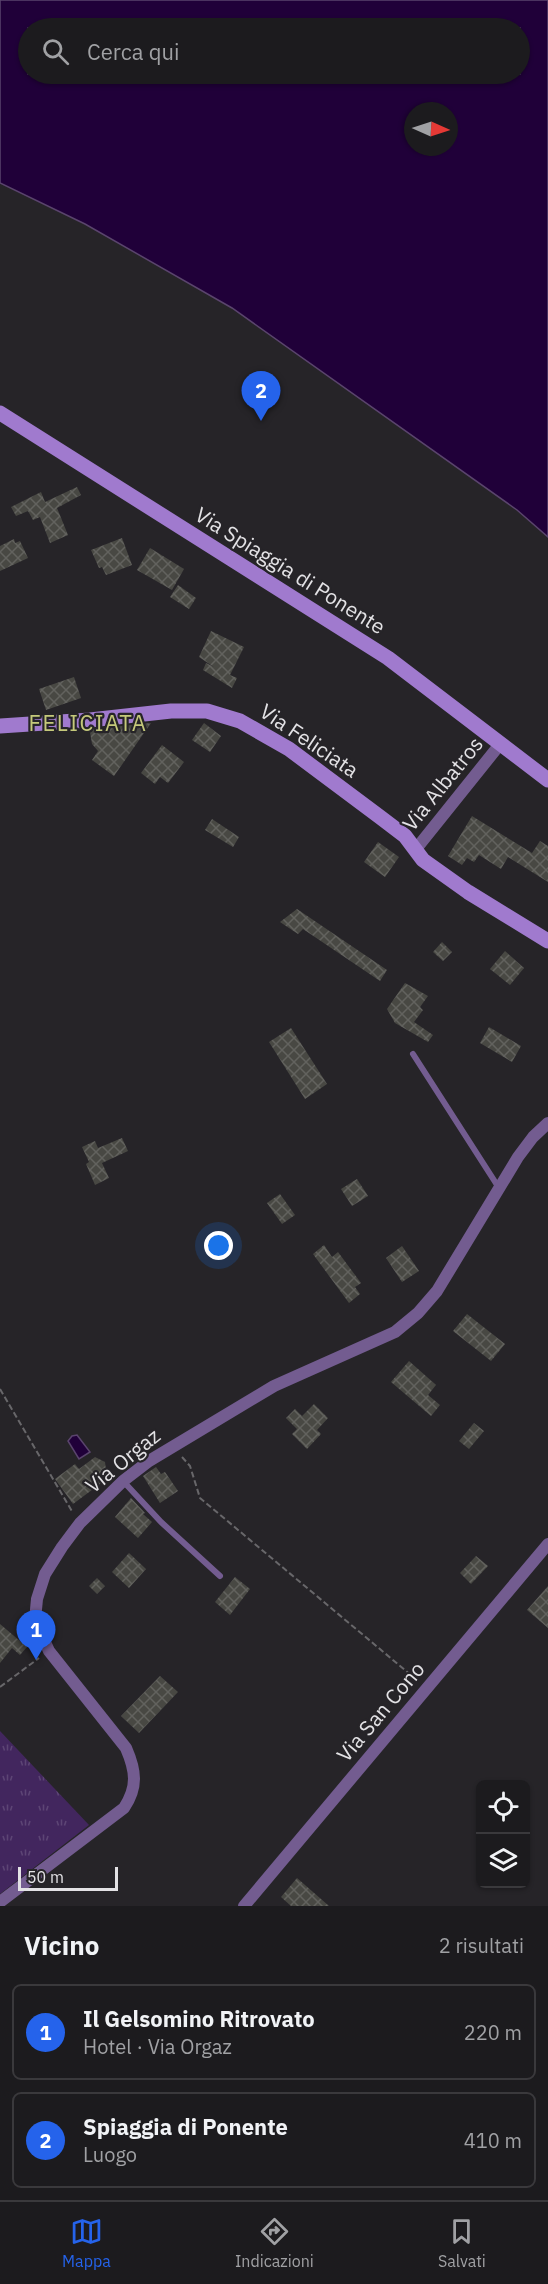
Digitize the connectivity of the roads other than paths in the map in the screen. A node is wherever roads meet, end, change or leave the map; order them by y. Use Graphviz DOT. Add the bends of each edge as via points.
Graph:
graph roads {
  1 [pos="0,413"];
  2 [pos="0,726"];
  3 [pos="501,743"];
  4 [pos="548,780"];
  5 [pos="416,849"];
  6 [pos="548,941"];
  7 [pos="413,1054"];
  8 [pos="548,1123"];
  9 [pos="499,1188"];
  10 [pos="123,1481"];
  11 [pos="548,1544"];
  12 [pos="220,1576"];
  13 [pos="0,1902"];
  14 [pos="244,1906"];
  1 -- 3 [label="street, Via Spiaggia di Ponente" via="388,658"];
  2 -- 5 [label="street, Via Feliciata" via="207,711 240,721 290,749 380,816"];
  3 -- 4 [label="street, Via Spiaggia di Ponente"];
  3 -- 5 [label="street, Via Albatros"];
  5 -- 6 [label="street, Via Feliciata" via="423,860 468,892"];
  7 -- 9 [label="lane"];
  8 -- 9 [label="street, Via Orgaz" via="533,1137"];
  9 -- 10 [label="street, Via Orgaz" via="437,1291 395,1332 274,1386 172,1445"];
  10 -- 12 [label="lane"];
  10 -- 13 [label="street, Via Orgaz" via="80,1523 62,1547 45,1574 35,1620 50,1651 126,1749 133,1764 132,1796 124,1808"];
  11 -- 14 [label="street, Via San Cono"];
}
